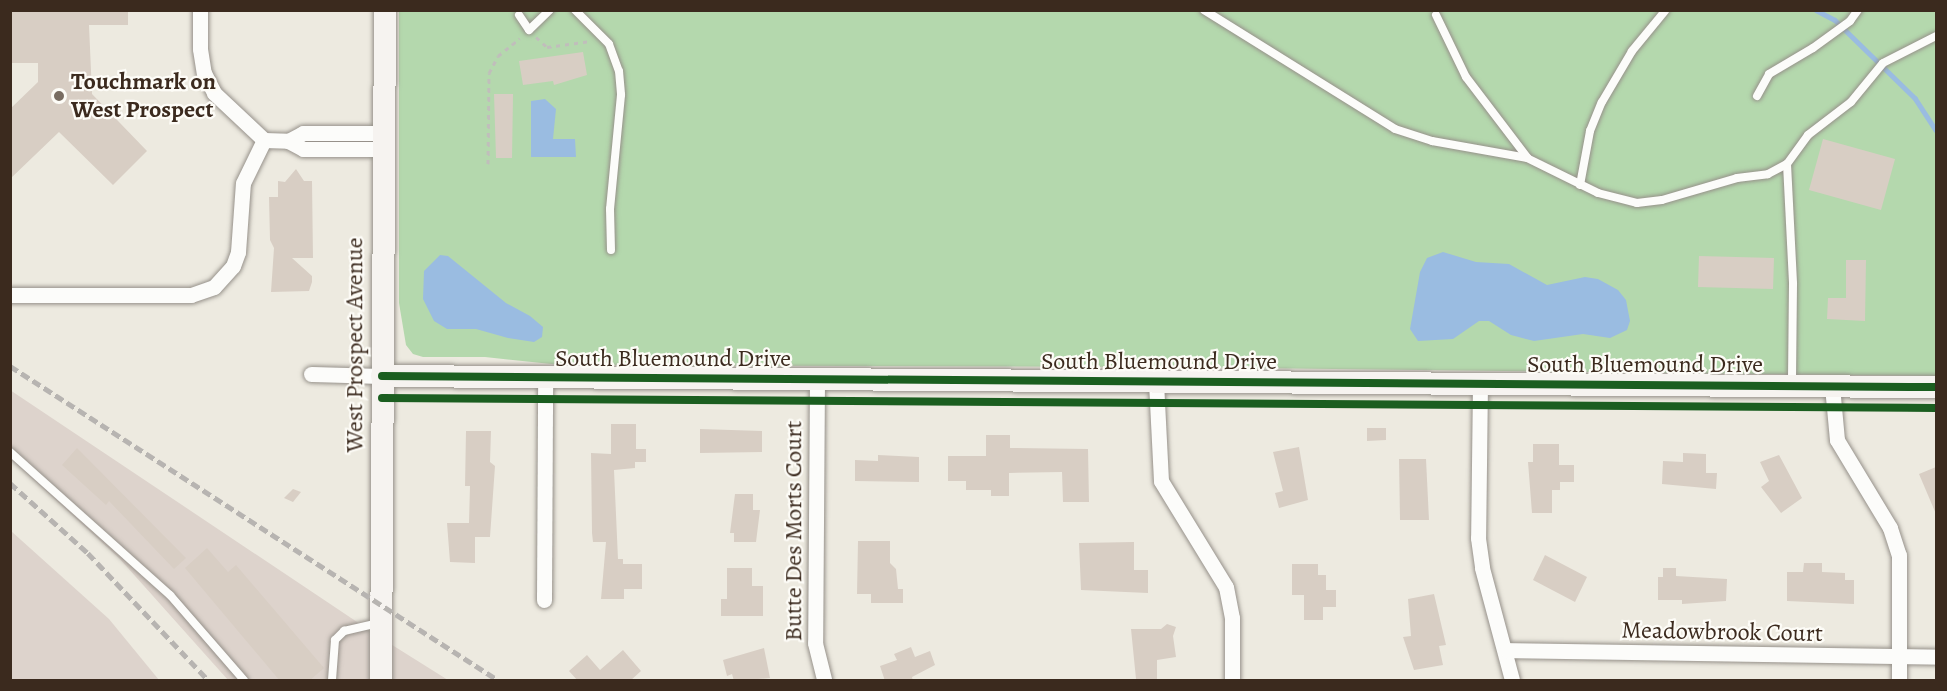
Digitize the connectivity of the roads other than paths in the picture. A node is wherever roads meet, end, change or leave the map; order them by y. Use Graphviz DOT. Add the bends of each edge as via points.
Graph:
graph roads {
  1 [pos="200,10"];
  2 [pos="384,10"];
  3 [pos="550,10"];
  4 [pos="575,10"];
  5 [pos="1204,10"];
  6 [pos="1858,10"];
  7 [pos="1665,11"];
  8 [pos="519,15"];
  9 [pos="1436,15"];
  10 [pos="1936,36"];
  11 [pos="1757,96"];
  12 [pos="264,140"];
  13 [pos="382,141"];
  14 [pos="1527,158"];
  15 [pos="1787,164"];
  16 [pos="1580,185"];
  17 [pos="611,250"];
  18 [pos="10,295"];
  19 [pos="311,374"];
  20 [pos="382,376"];
  21 [pos="545,378"];
  22 [pos="817,380"];
  23 [pos="1156,382"];
  24 [pos="1480,383"];
  25 [pos="1792,386"];
  26 [pos="1832,386"];
  27 [pos="1936,387"];
  28 [pos="10,452"];
  29 [pos="544,600"];
  30 [pos="381,622"];
  31 [pos="1507,650"];
  32 [pos="1900,656"];
  33 [pos="1936,657"];
  34 [pos="244,681"];
  35 [pos="332,681"];
  36 [pos="381,681"];
  37 [pos="824,681"];
  38 [pos="1232,681"];
  39 [pos="1512,681"];
  40 [pos="1899,681"];
  1 -- 12 [label="street" via="200,49 214,93"];
  2 -- 13 [label="main road, West Prospect Avenue"];
  3 -- 8 [label="lane" via="529,30"];
  4 -- 17 [label="lane" via="616,54 621,95 610,209"];
  5 -- 14 [label="lane" via="1395,129 1432,141"];
  6 -- 11 [label="lane" via="1841,28 1769,74"];
  7 -- 16 [label="lane" via="1632,51 1602,102 1590,131"];
  9 -- 14 [label="lane" via="1466,77"];
  10 -- 15 [label="lane" via="1879,67 1851,102 1808,135"];
  12 -- 13 [label="street" via="288,141 303,149"];
  12 -- 18 [label="street" via="243,183 238,252 233,266 214,287 192,295"];
  13 -- 20 [label="main road, West Prospect Avenue"];
  14 -- 16 [label="lane"];
  15 -- 16 [label="lane" via="1768,174 1637,203 1617,200"];
  15 -- 25 [label="lane" via="1793,284"];
  19 -- 20 [label="street"];
  20 -- 21 [label="main road, South Bluemound Drive"];
  20 -- 30 [label="main road, West Prospect Avenue"];
  21 -- 22 [label="main road, South Bluemound Drive"];
  21 -- 29 [label="street"];
  22 -- 23 [label="main road, South Bluemound Drive"];
  22 -- 37 [label="street, Butte Des Morts Court" via="815,644"];
  23 -- 24 [label="main road, South Bluemound Drive"];
  23 -- 38 [label="street" via="1161,481 1226,587 1232,618"];
  24 -- 25 [label="main road, South Bluemound Drive"];
  24 -- 31 [label="street" via="1478,538 1482,568"];
  25 -- 26 [label="main road, South Bluemound Drive"];
  26 -- 27 [label="main road, South Bluemound Drive"];
  26 -- 32 [label="street" via="1837,440 1890,528 1899,555"];
  28 -- 34 [label="lane" via="170,595"];
  30 -- 35 [label="lane" via="344,631 334,640"];
  30 -- 36 [label="main road, West Prospect Avenue"];
  31 -- 32 [label="street, Meadowbrook Court"];
  31 -- 39 [label="street"];
  32 -- 33 [label="street, Meadowbrook Court"];
  32 -- 40 [label="street"];
}
